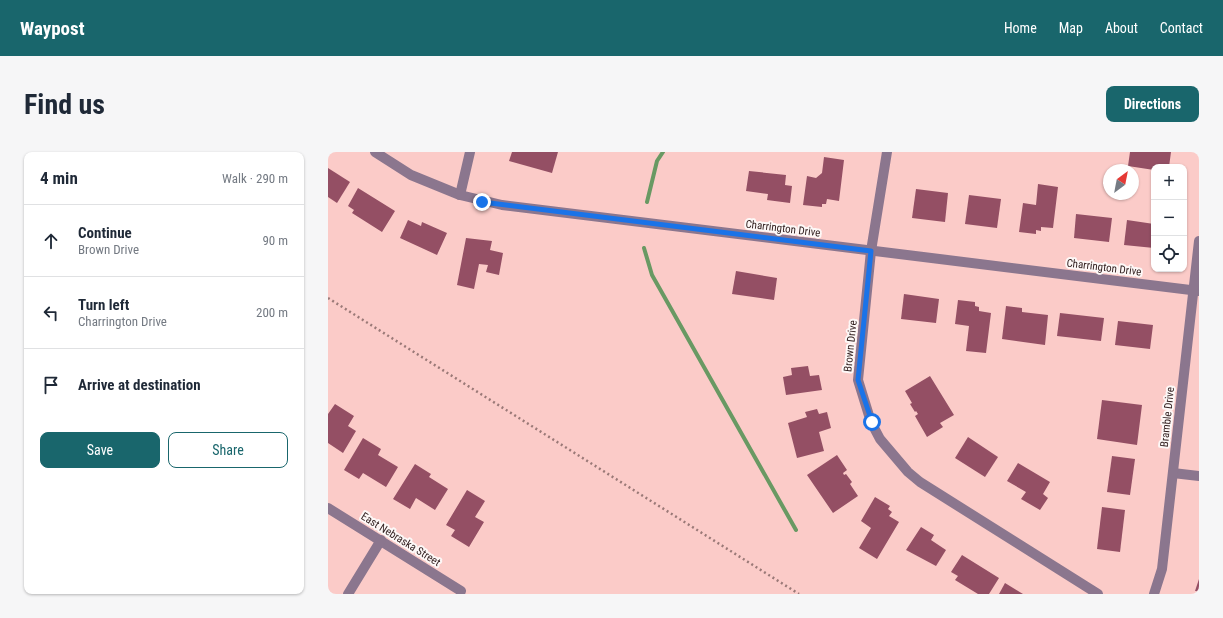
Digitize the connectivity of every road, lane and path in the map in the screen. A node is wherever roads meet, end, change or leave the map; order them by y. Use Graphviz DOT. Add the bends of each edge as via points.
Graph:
graph roads {
  1 [pos="375,152"];
  2 [pos="470,152"];
  3 [pos="887,152"];
  4 [pos="460,195"];
  5 [pos="1199,241"];
  6 [pos="871,251"];
  7 [pos="1196,291"];
  8 [pos="328,298"];
  9 [pos="1173,473"];
  10 [pos="1199,476"];
  11 [pos="328,508"];
  12 [pos="381,540"];
  13 [pos="461,591"];
  14 [pos="348,594"];
  15 [pos="799,594"];
  16 [pos="1098,594"];
  17 [pos="1154,594"];
  1 -- 4 [label="street, Charrington Drive" via="411,175"];
  2 -- 4 [label="street"];
  3 -- 6 [label="street, Brown Drive"];
  4 -- 6 [label="street, Charrington Drive" via="502,205"];
  5 -- 7 [label="street, Bramble Drive"];
  6 -- 7 [label="street, Charrington Drive"];
  6 -- 16 [label="street, Brown Drive" via="858,380 880,439 908,472 926,486"];
  7 -- 9 [label="street, Bramble Drive"];
  8 -- 15 [label="path"];
  9 -- 10 [label="street"];
  9 -- 17 [label="street, Bramble Drive" via="1162,569"];
  11 -- 12 [label="street, East Nebraska Street"];
  12 -- 13 [label="street, East Nebraska Street"];
  12 -- 14 [label="street"];
}
